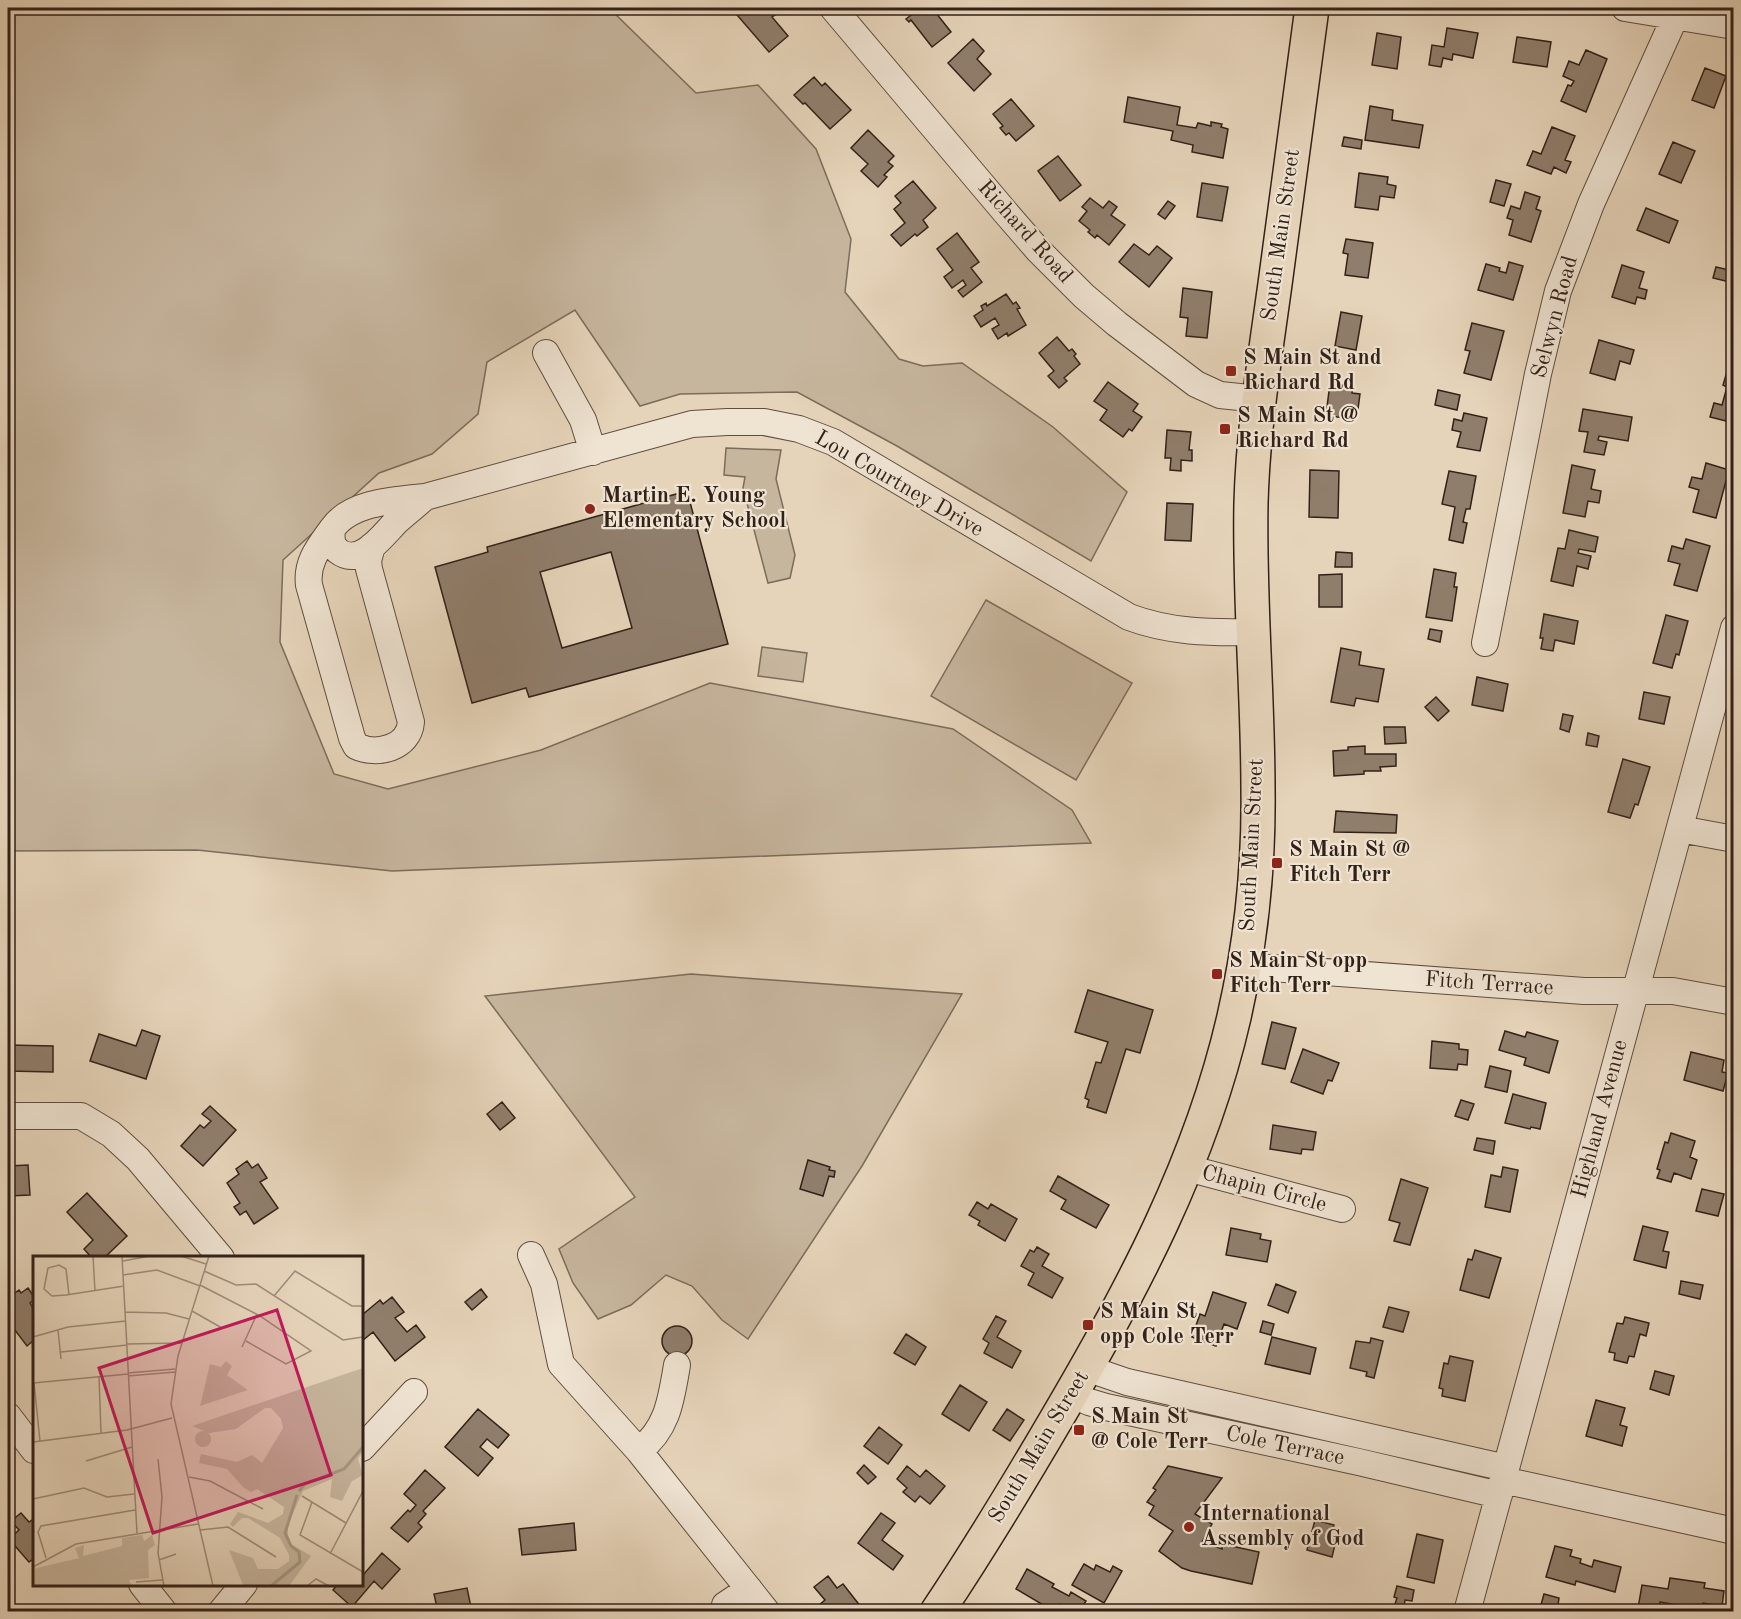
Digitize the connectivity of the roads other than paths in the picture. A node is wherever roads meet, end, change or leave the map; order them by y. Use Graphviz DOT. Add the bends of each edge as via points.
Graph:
graph roads {
  1 [pos="833,8"];
  2 [pos="1312,8"];
  3 [pos="1625,8"];
  4 [pos="1677,12"];
  5 [pos="1734,26"];
  6 [pos="546,353"];
  7 [pos="1259,399"];
  8 [pos="593,452"];
  9 [pos="425,497"];
  10 [pos="332,529"];
  11 [pos="372,546"];
  12 [pos="1734,628"];
  13 [pos="1252,632"];
  14 [pos="1485,643"];
  15 [pos="1680,829"];
  16 [pos="1734,839"];
  17 [pos="1244,966"];
  18 [pos="1634,990"];
  19 [pos="1734,1002"];
  20 [pos="8,1116"];
  21 [pos="1187,1168"];
  22 [pos="1342,1209"];
  23 [pos="531,1255"];
  24 [pos="220,1256"];
  25 [pos="677,1365"];
  26 [pos="1079,1381"];
  27 [pos="414,1392"];
  28 [pos="8,1416"];
  29 [pos="364,1440"];
  30 [pos="33,1449"];
  31 [pos="639,1451"];
  32 [pos="1503,1481"];
  33 [pos="1734,1531"];
  34 [pos="144,1586"];
  35 [pos="242,1586"];
  36 [pos="749,1589"];
  37 [pos="725,1605"];
  38 [pos="942,1609"];
  39 [pos="164,1611"];
  40 [pos="221,1611"];
  41 [pos="767,1611"];
  42 [pos="1467,1611"];
  1 -- 7 [label="street, Richard Road" via="1038,250 1084,296 1202,387 1220,395"];
  2 -- 7 [label="main road, South Main Street"];
  3 -- 4 [label="street"];
  4 -- 5 [label="street"];
  4 -- 14 [label="street, Selwyn Road" via="1591,204 1558,291"];
  6 -- 8 [label="street" via="583,420"];
  7 -- 13 [label="main road, South Main Street" via="1251,501"];
  8 -- 9 [label="street, Lou Courtney Drive"];
  8 -- 13 [label="street, Lou Courtney Drive" via="692,424 745,421 800,429 848,451 1114,610 1145,623 1183,630"];
  9 -- 10 [label="street, Lou Courtney Drive" via="360,509 339,520"];
  9 -- 11 [label="street, Lou Courtney Drive"];
  10 -- 11 [label="street, Lou Courtney Drive" via="333,545 344,554 358,554"];
  10 -- 11 [label="street" via="312,558 309,585 352,738 356,746 372,750 402,741 411,722 369,569"];
  12 -- 15 [label="street, Highland Avenue"];
  13 -- 17 [label="main road, South Main Street" via="1258,822"];
  15 -- 16 [label="street"];
  15 -- 18 [label="street, Highland Avenue"];
  17 -- 18 [label="street, Fitch Terrace" via="1584,991"];
  17 -- 21 [label="main road, South Main Street" via="1220,1068"];
  18 -- 19 [label="street, Fitch Terrace" via="1673,991"];
  18 -- 32 [label="street, Highland Avenue"];
  20 -- 24 [label="street" via="81,1116 111,1134"];
  21 -- 22 [label="street, Chapin Circle"];
  21 -- 26 [label="main road, South Main Street" via="1148,1253"];
  23 -- 31 [label="street" via="544,1284 561,1364"];
  25 -- 31 [label="street" via="663,1422 654,1439"];
  26 -- 32 [label="street, Cole Terrace" via="1127,1382"];
  26 -- 38 [label="main road, South Main Street"];
  27 -- 29 [label="street"];
  28 -- 30 [label="street"];
  31 -- 36 [label="street"];
  32 -- 33 [label="street, Cole Terrace"];
  32 -- 42 [label="street, Highland Avenue"];
  34 -- 39 [label="street"];
  35 -- 40 [label="street"];
  36 -- 37 [label="street"];
  36 -- 41 [label="street"];
}
